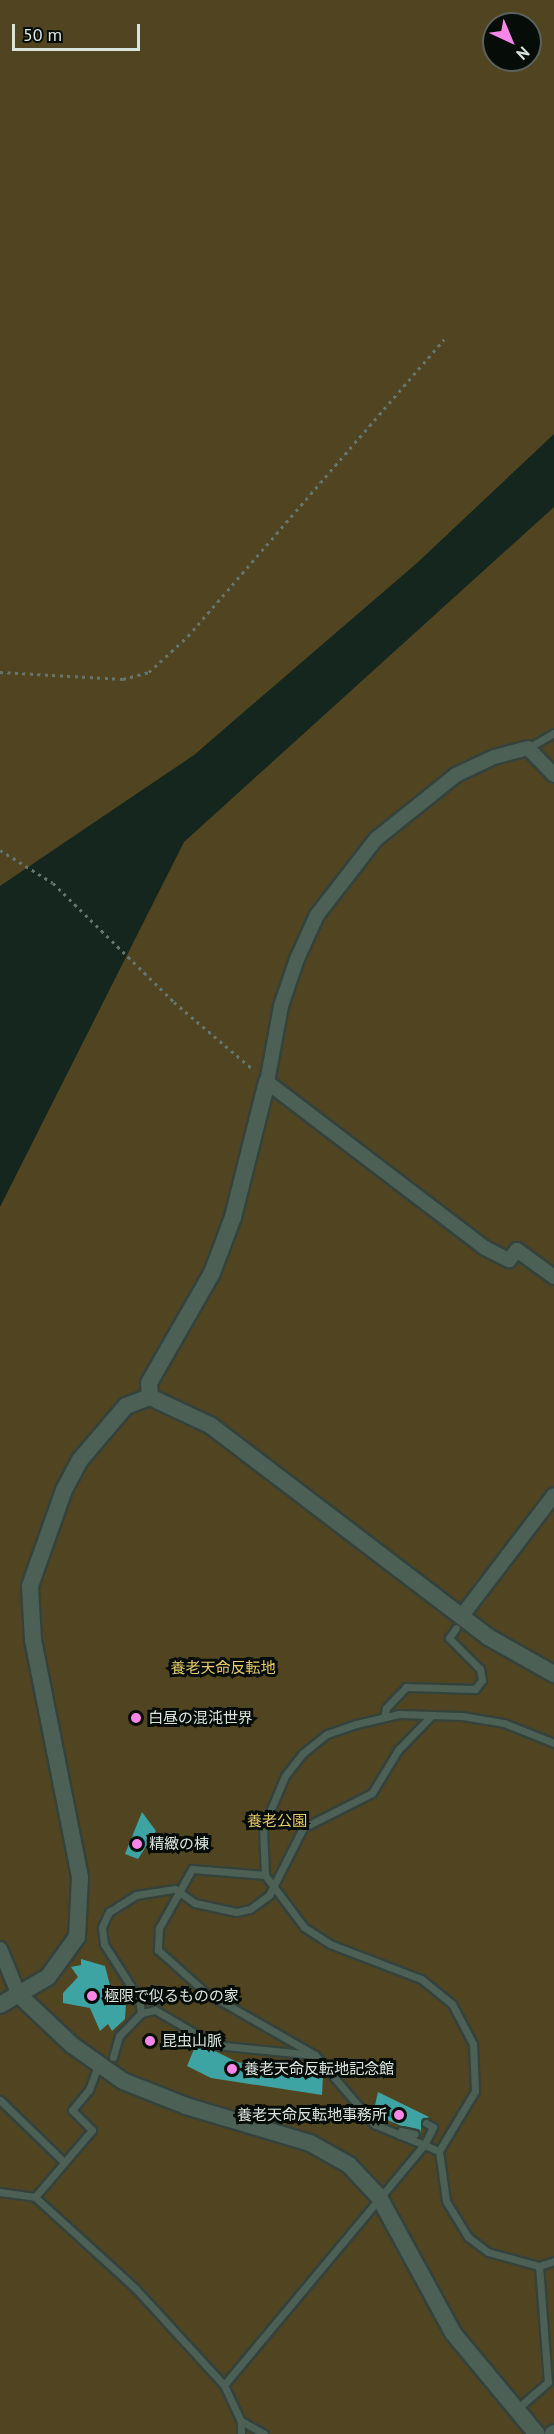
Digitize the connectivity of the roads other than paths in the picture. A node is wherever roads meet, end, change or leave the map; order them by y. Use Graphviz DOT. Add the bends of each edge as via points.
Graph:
graph roads {
  1 [pos="554,733"];
  2 [pos="528,748"];
  3 [pos="554,775"];
  4 [pos="267,1082"];
  5 [pos="554,1277"];
  6 [pos="150,1397"];
  7 [pos="554,1495"];
  8 [pos="459,1622"];
  9 [pos="554,1674"];
  10 [pos="433,1715"];
  11 [pos="384,1717"];
  12 [pos="554,1743"];
  13 [pos="265,1875"];
  14 [pos="275,1886"];
  15 [pos="182,1894"];
  16 [pos="0,1948"];
  17 [pos="19,1995"];
  18 [pos="0,2005"];
  19 [pos="141,2013"];
  20 [pos="315,2055"];
  21 [pos="113,2056"];
  22 [pos="98,2065"];
  23 [pos="0,2100"];
  24 [pos="426,2123"];
  25 [pos="416,2134"];
  26 [pos="399,2135"];
  27 [pos="424,2145"];
  28 [pos="439,2151"];
  29 [pos="64,2162"];
  30 [pos="0,2192"];
  31 [pos="379,2197"];
  32 [pos="35,2198"];
  33 [pos="554,2261"];
  34 [pos="539,2266"];
  35 [pos="224,2385"];
  36 [pos="516,2410"];
  37 [pos="241,2421"];
  38 [pos="241,2434"];
  39 [pos="264,2434"];
  40 [pos="537,2434"];
  1 -- 2 [label="lane"];
  2 -- 3 [label="street"];
  2 -- 4 [label="street" via="456,774 410,807 348,874 317,915 297,959 281,1006"];
  4 -- 5 [label="street" via="485,1248 509,1260 517,1250"];
  4 -- 6 [label="street" via="233,1217 212,1273 149,1383"];
  6 -- 8 [label="street" via="210,1425"];
  6 -- 17 [label="street" via="126,1406 80,1460 39,1550 30,1586 33,1640 80,1877 81,1909 77,1937 64,1961"];
  7 -- 8 [label="street"];
  8 -- 9 [label="street"];
  8 -- 11 [label="lane" via="449,1638 480,1669 482,1680 475,1689 406,1687 386,1708"];
  10 -- 11 [label="lane"];
  10 -- 12 [label="lane" via="504,1723"];
  10 -- 14 [label="lane" via="398,1750 372,1793 303,1828"];
  11 -- 13 [label="lane" via="327,1734 285,1776 263,1828"];
  13 -- 14 [label="lane"];
  13 -- 15 [label="lane" via="192,1869"];
  14 -- 15 [label="lane" via="250,1909 236,1912"];
  14 -- 28 [label="lane" via="298,1920 330,1944 398,1967 452,2004 473,2044 475,2091"];
  15 -- 19 [label="lane" via="175,1889 136,1895 116,1905 102,1927 113,1965 140,1999"];
  15 -- 20 [label="lane" via="156,1941 173,1968 239,2014 300,2042"];
  16 -- 17 [label="street"];
  17 -- 18 [label="street"];
  17 -- 22 [label="street"];
  19 -- 20 [label="lane" via="156,2010 215,2045"];
  19 -- 21 [label="lane" via="119,2036"];
  20 -- 26 [label="lane" via="361,2113"];
  22 -- 29 [label="lane" via="89,2090 72,2110 92,2130"];
  22 -- 31 [label="street" via="152,2095 335,2154"];
  23 -- 29 [label="lane"];
  24 -- 27 [label="lane" via="433,2127"];
  25 -- 26 [label="lane" via="401,2131"];
  26 -- 27 [label="lane"];
  27 -- 28 [label="lane"];
  27 -- 31 [label="lane"];
  28 -- 34 [label="lane" via="446,2201 468,2237 488,2252"];
  29 -- 32 [label="lane"];
  30 -- 32 [label="lane"];
  31 -- 35 [label="lane"];
  31 -- 36 [label="street" via="428,2296 476,2366"];
  32 -- 35 [label="lane" via="135,2288"];
  33 -- 34 [label="lane"];
  34 -- 36 [label="lane" via="548,2382"];
  35 -- 37 [label="lane"];
  36 -- 40 [label="street"];
  37 -- 38 [label="lane"];
  37 -- 39 [label="lane"];
}
